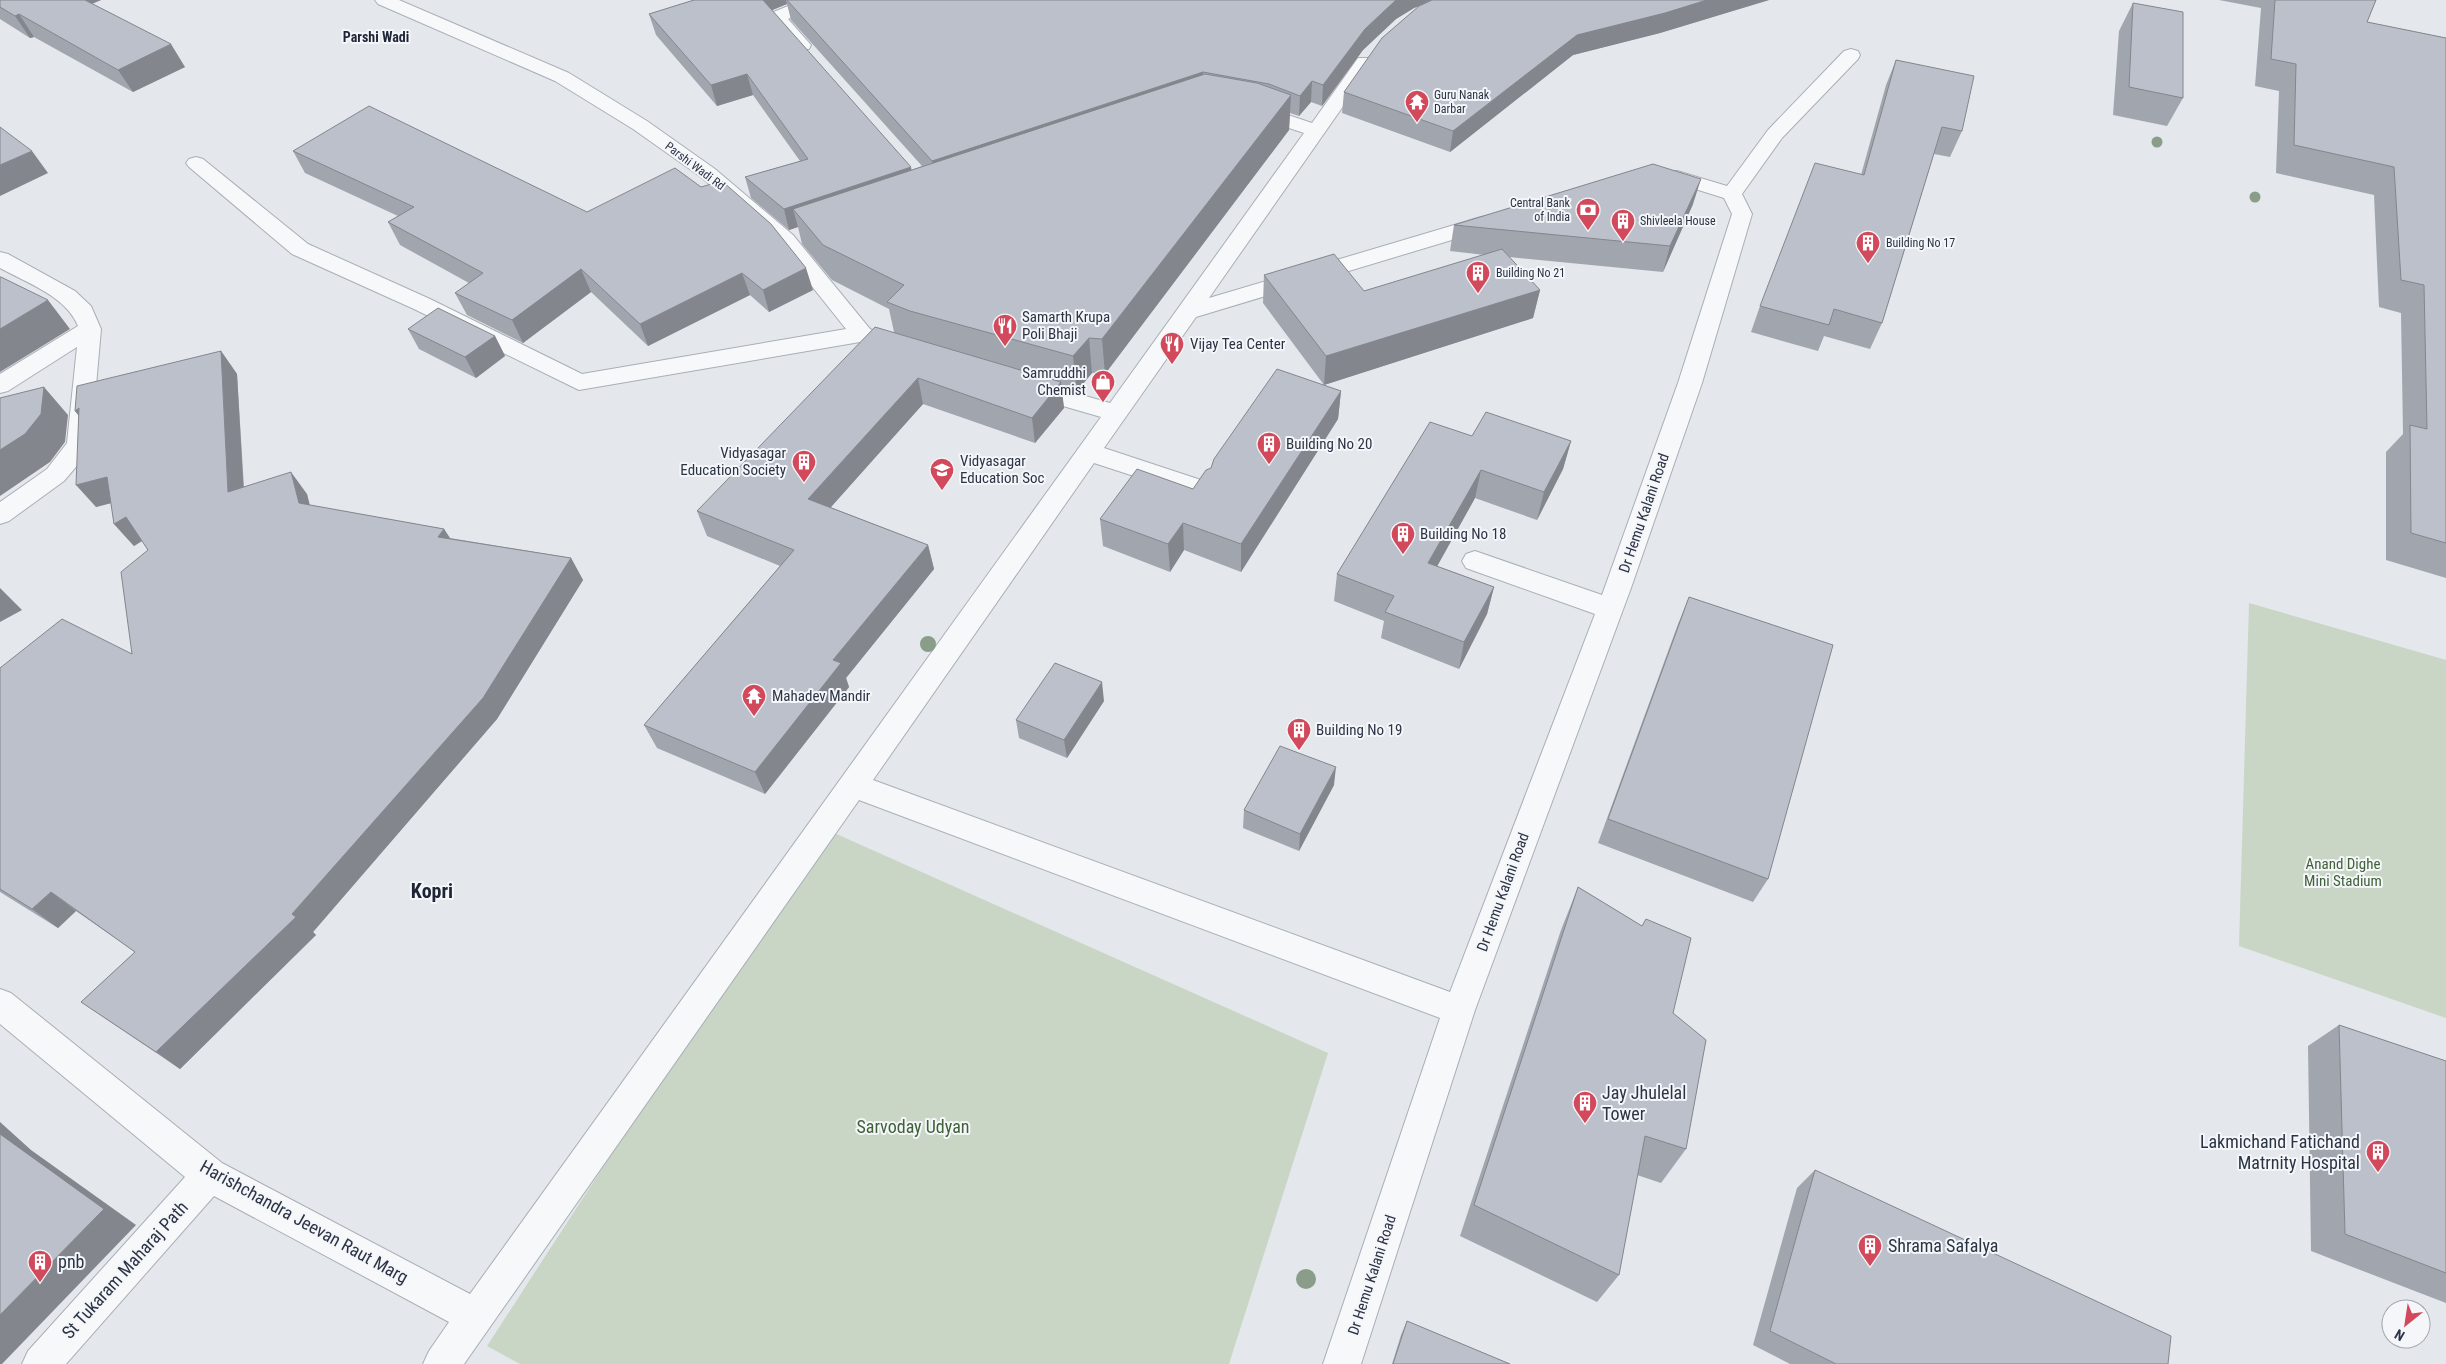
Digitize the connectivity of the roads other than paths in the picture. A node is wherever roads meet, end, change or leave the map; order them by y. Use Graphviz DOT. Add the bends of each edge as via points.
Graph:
graph roads {
  1 [pos="384,0"];
  2 [pos="818,0"];
  3 [pos="1383,42"];
  4 [pos="1851,55"];
  5 [pos="816,61"];
  6 [pos="1233,106"];
  7 [pos="1316,131"];
  8 [pos="196,162"];
  9 [pos="1634,180"];
  10 [pos="1732,194"];
  11 [pos="1512,214"];
  12 [pos="0,259"];
  13 [pos="1188,312"];
  14 [pos="90,329"];
  15 [pos="862,334"];
  16 [pos="919,356"];
  17 [pos="1003,380"];
  18 [pos="0,385"];
  19 [pos="1116,413"];
  20 [pos="1089,452"];
  21 [pos="1201,489"];
  22 [pos="0,514"];
  23 [pos="1475,562"];
  24 [pos="1609,608"];
  25 [pos="853,785"];
  26 [pos="0,1004"];
  27 [pos="1459,1010"];
  28 [pos="210,1175"];
  29 [pos="475,1316"];
  30 [pos="41,1364"];
  31 [pos="442,1364"];
  32 [pos="1342,1364"];
  1 -- 15 [label="street, Parshi Wadi Rd" via="562,77 640,125 795,237"];
  2 -- 5 [label="street" via="777,17"];
  3 -- 7 [label="street"];
  4 -- 10 [label="street" via="1775,134"];
  6 -- 7 [label="street" via="1261,111"];
  7 -- 13 [label="street"];
  8 -- 15 [label="street" via="300,249 422,304 579,382"];
  9 -- 10 [label="street" via="1677,177"];
  10 -- 24 [label="street, Dr Hemu Kalani Road" via="1742,214 1690,383"];
  11 -- 13 [label="street"];
  12 -- 14 [label="street" via="68,296 83,311"];
  13 -- 19 [label="street"];
  14 -- 18 [label="street"];
  14 -- 22 [label="street" via="78,443 73,457 62,469"];
  15 -- 16 [label="street, Parshi Wadi Rd"];
  17 -- 19 [label="street"];
  19 -- 20 [label="street"];
  20 -- 21 [label="street"];
  20 -- 25 [label="street"];
  23 -- 24 [label="street"];
  24 -- 27 [label="street, Dr Hemu Kalani Road"];
  25 -- 27 [label="street"];
  25 -- 29 [label="street"];
  26 -- 28 [label="street, Harishchandra Jeevan Raut Marg"];
  27 -- 32 [label="street, Dr Hemu Kalani Road"];
  28 -- 29 [label="street, Harishchandra Jeevan Raut Marg"];
  28 -- 30 [label="street, St Tukaram Maharaj Path"];
  29 -- 31 [label="street"];
}
